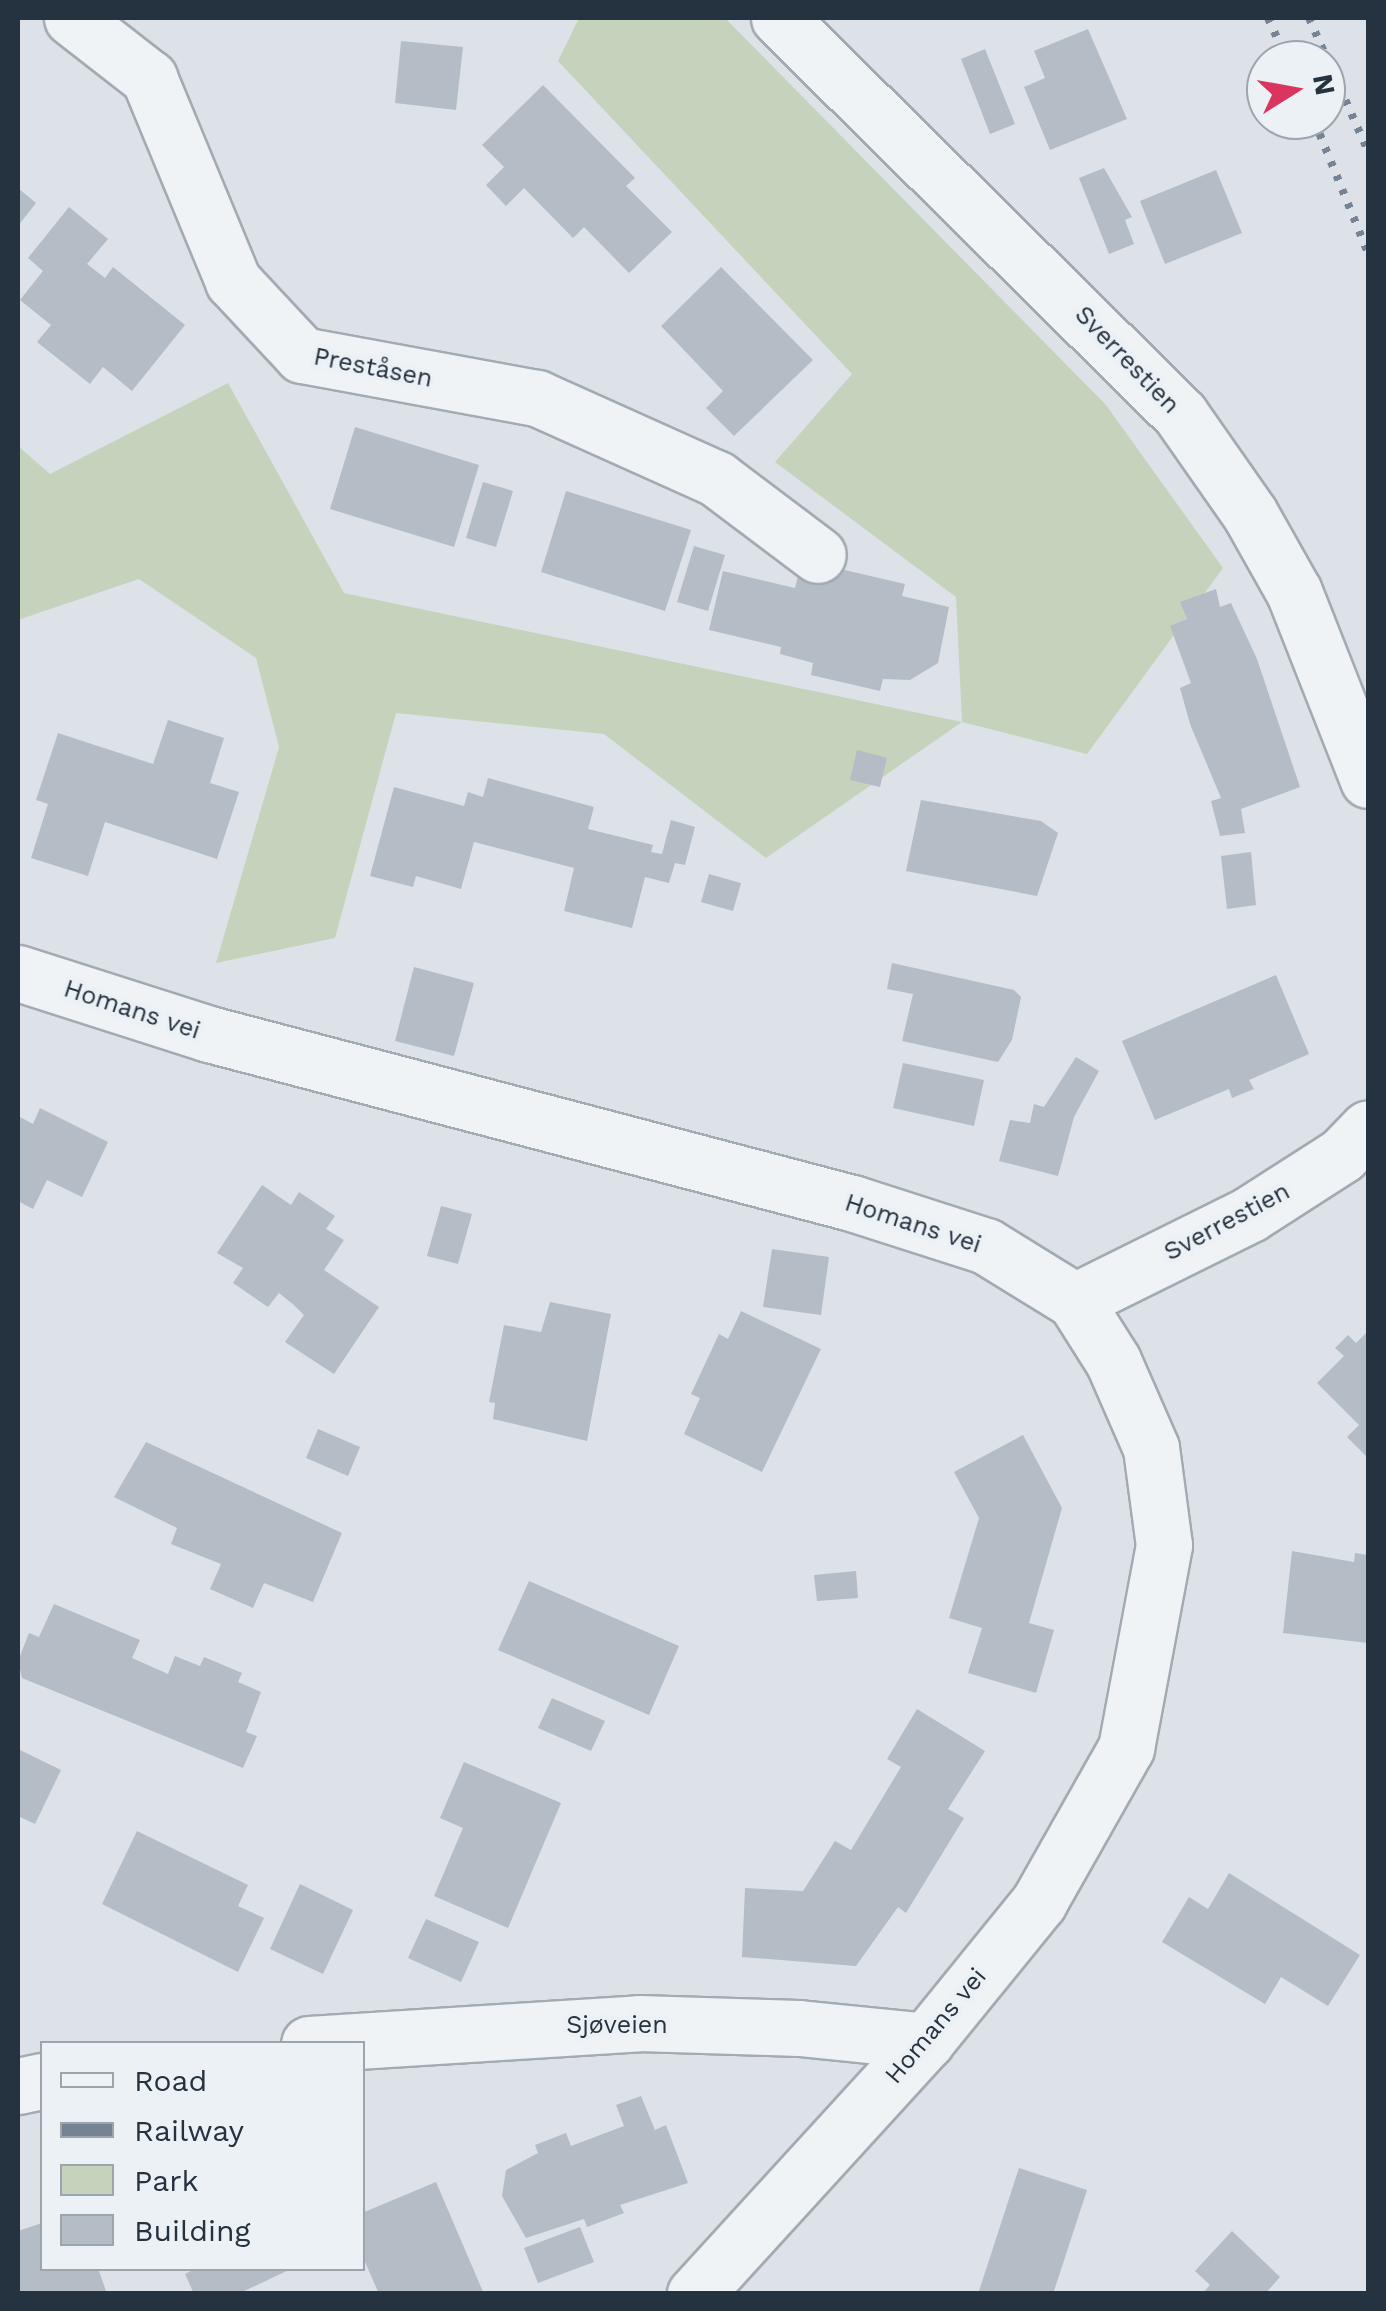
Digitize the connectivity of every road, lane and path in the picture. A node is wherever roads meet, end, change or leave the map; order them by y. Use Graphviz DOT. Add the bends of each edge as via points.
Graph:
graph roads {
  1 [pos="72,18"];
  2 [pos="779,18"];
  3 [pos="818,554"];
  4 [pos="1368,780"];
  5 [pos="18,973"];
  6 [pos="1368,1128"];
  7 [pos="1074,1300"];
  8 [pos="360,2041"];
  9 [pos="926,2042"];
  10 [pos="695,2294"];
  1 -- 3 [label="street, Preståsen" via="148,78 233,281 302,355 536,398 717,479"];
  2 -- 4 [label="street, Sverrestien" via="1180,414 1250,514 1294,592"];
  5 -- 7 [label="street, Homans vei" via="209,1034 852,1203 986,1246"];
  6 -- 7 [label="street, Sverrestien" via="1342,1155 1250,1214"];
  7 -- 9 [label="street, Homans vei" via="1112,1361 1151,1448 1164,1545 1150,1641 1126,1748 1092,1817 1040,1902"];
  8 -- 9 [label="street, Sjøveien" via="640,2024 799,2028"];
  9 -- 10 [label="street, Homans vei"];
}
